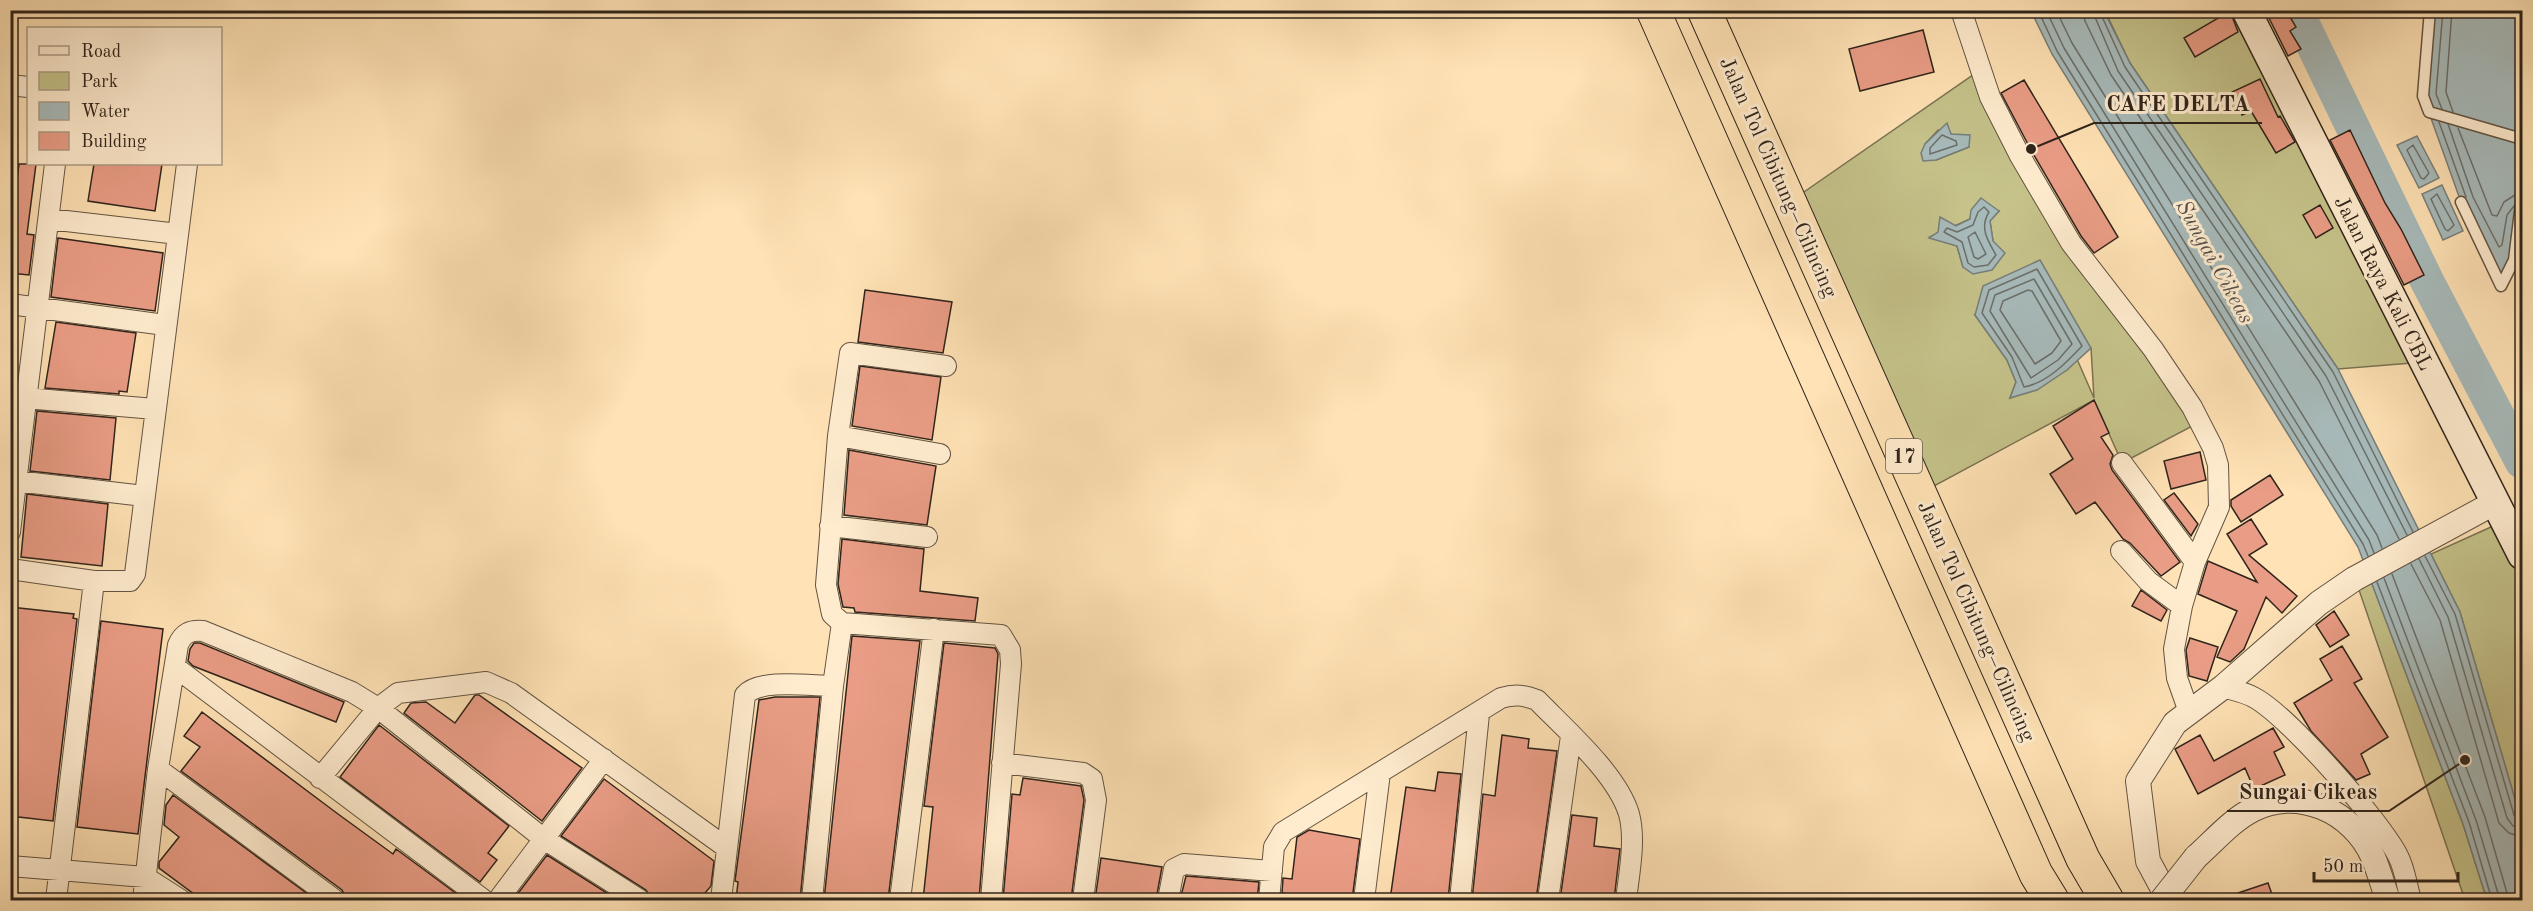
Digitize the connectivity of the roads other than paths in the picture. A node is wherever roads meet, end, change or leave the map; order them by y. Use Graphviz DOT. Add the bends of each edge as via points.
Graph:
graph roads {
  1 [pos="1653,10"];
  2 [pos="1704,10"];
  3 [pos="1960,10"];
  4 [pos="2246,10"];
  5 [pos="2430,10"];
  6 [pos="10,85"];
  7 [pos="27,87"];
  8 [pos="2523,139"];
  9 [pos="55,165"];
  10 [pos="187,165"];
  11 [pos="2523,195"];
  12 [pos="2461,202"];
  13 [pos="49,219"];
  14 [pos="178,234"];
  15 [pos="10,304"];
  16 [pos="38,306"];
  17 [pos="165,325"];
  18 [pos="946,366"];
  19 [pos="25,398"];
  20 [pos="155,409"];
  21 [pos="838,436"];
  22 [pos="940,454"];
  23 [pos="2122,463"];
  24 [pos="16,481"];
  25 [pos="144,496"];
  26 [pos="2496,502"];
  27 [pos="830,526"];
  28 [pos="10,532"];
  29 [pos="927,537"];
  30 [pos="2121,551"];
  31 [pos="2523,555"];
  32 [pos="2195,562"];
  33 [pos="10,569"];
  34 [pos="94,581"];
  35 [pos="2182,606"];
  36 [pos="842,622"];
  37 [pos="934,629"];
  38 [pos="174,667"];
  39 [pos="833,686"];
  40 [pos="2223,687"];
  41 [pos="378,708"];
  42 [pos="2189,712"];
  43 [pos="1479,714"];
  44 [pos="1571,736"];
  45 [pos="603,759"];
  46 [pos="1002,763"];
  47 [pos="158,769"];
  48 [pos="1380,773"];
  49 [pos="320,778"];
  50 [pos="544,839"];
  51 [pos="727,848"];
  52 [pos="10,866"];
  53 [pos="58,871"];
  54 [pos="1272,871"];
  55 [pos="145,877"];
  56 [pos="56,900"];
  57 [pos="143,900"];
  58 [pos="181,900"];
  59 [pos="335,900"];
  60 [pos="484,900"];
  61 [pos="498,900"];
  62 [pos="640,900"];
  63 [pos="721,900"];
  64 [pos="812,900"];
  65 [pos="900,900"];
  66 [pos="991,900"];
  67 [pos="1083,900"];
  68 [pos="1168,900"];
  69 [pos="1269,900"];
  70 [pos="1364,900"];
  71 [pos="1460,900"];
  72 [pos="1548,900"];
  73 [pos="1626,900"];
  74 [pos="2052,900"];
  75 [pos="2107,900"];
  76 [pos="2162,900"];
  77 [pos="2169,900"];
  78 [pos="2388,900"];
  79 [pos="2411,900"];
  1 -- 74 [label="highway, 17" via="2036,874"];
  2 -- 75 [label="highway, Jalan Tol Cibitung–Cilincing / 17" via="2083,859"];
  3 -- 32 [label="street" via="1990,97 2020,156 2072,243 2185,397 2213,448 2218,465 2218,507"];
  4 -- 26 [label="main road, Jalan Raya Kali CBL"];
  5 -- 8 [label="lane" via="2423,96 2429,112"];
  6 -- 7 [label="street"];
  9 -- 13 [label="street"];
  10 -- 14 [label="street"];
  11 -- 12 [label="lane" via="2514,260 2501,285"];
  13 -- 14 [label="street"];
  13 -- 16 [label="street"];
  14 -- 17 [label="street"];
  15 -- 16 [label="street"];
  16 -- 17 [label="street"];
  16 -- 19 [label="street"];
  17 -- 20 [label="street"];
  18 -- 21 [label="street" via="850,353"];
  19 -- 20 [label="street"];
  19 -- 24 [label="street"];
  20 -- 25 [label="street"];
  21 -- 22 [label="street"];
  21 -- 27 [label="street"];
  23 -- 32 [label="street"];
  24 -- 25 [label="street"];
  24 -- 28 [label="street"];
  25 -- 34 [label="street" via="133,579"];
  26 -- 31 [label="main road, Jalan Raya Kali CBL"];
  26 -- 40 [label="street" via="2319,603"];
  27 -- 29 [label="street"];
  27 -- 36 [label="street" via="827,595 832,614"];
  30 -- 35 [label="street" via="2148,581"];
  32 -- 35 [label="street"];
  33 -- 34 [label="street"];
  34 -- 53 [label="street"];
  35 -- 42 [label="street" via="2173,664"];
  36 -- 37 [label="street"];
  36 -- 39 [label="street"];
  37 -- 46 [label="street" via="1001,636 1006,641 1011,664"];
  37 -- 65 [label="street"];
  38 -- 41 [label="street" via="181,637 192,630 203,631 352,692"];
  38 -- 47 [label="street"];
  38 -- 49 [label="street"];
  39 -- 51 [label="street" via="763,685 745,695"];
  39 -- 64 [label="street"];
  40 -- 42 [label="street"];
  40 -- 79 [label="street" via="2253,697 2279,716 2319,758 2399,857"];
  41 -- 45 [label="street" via="399,693 486,682 511,693"];
  41 -- 49 [label="street"];
  41 -- 50 [label="street"];
  42 -- 77 [label="street" via="2175,723 2138,781 2148,861"];
  43 -- 44 [label="street" via="1501,698 1524,695 1537,700"];
  43 -- 48 [label="street"];
  43 -- 71 [label="street"];
  44 -- 72 [label="street"];
  44 -- 73 [label="street" via="1600,767 1629,814"];
  45 -- 50 [label="street"];
  45 -- 51 [label="street"];
  46 -- 66 [label="street"];
  46 -- 67 [label="street" via="1083,773 1092,778 1096,800"];
  47 -- 55 [label="street"];
  47 -- 59 [label="street"];
  48 -- 54 [label="street" via="1283,832 1274,847"];
  48 -- 70 [label="street"];
  49 -- 60 [label="street"];
  50 -- 61 [label="street"];
  50 -- 62 [label="street"];
  51 -- 63 [label="street"];
  52 -- 53 [label="street"];
  53 -- 55 [label="street"];
  53 -- 56 [label="street"];
  54 -- 68 [label="street" via="1184,864 1174,869"];
  54 -- 69 [label="street"];
  55 -- 57 [label="street"];
  55 -- 58 [label="street"];
  76 -- 78 [label="street, bridge" via="2196,857 2251,810 2282,800 2308,801 2331,810 2356,830 2373,856"];
}
